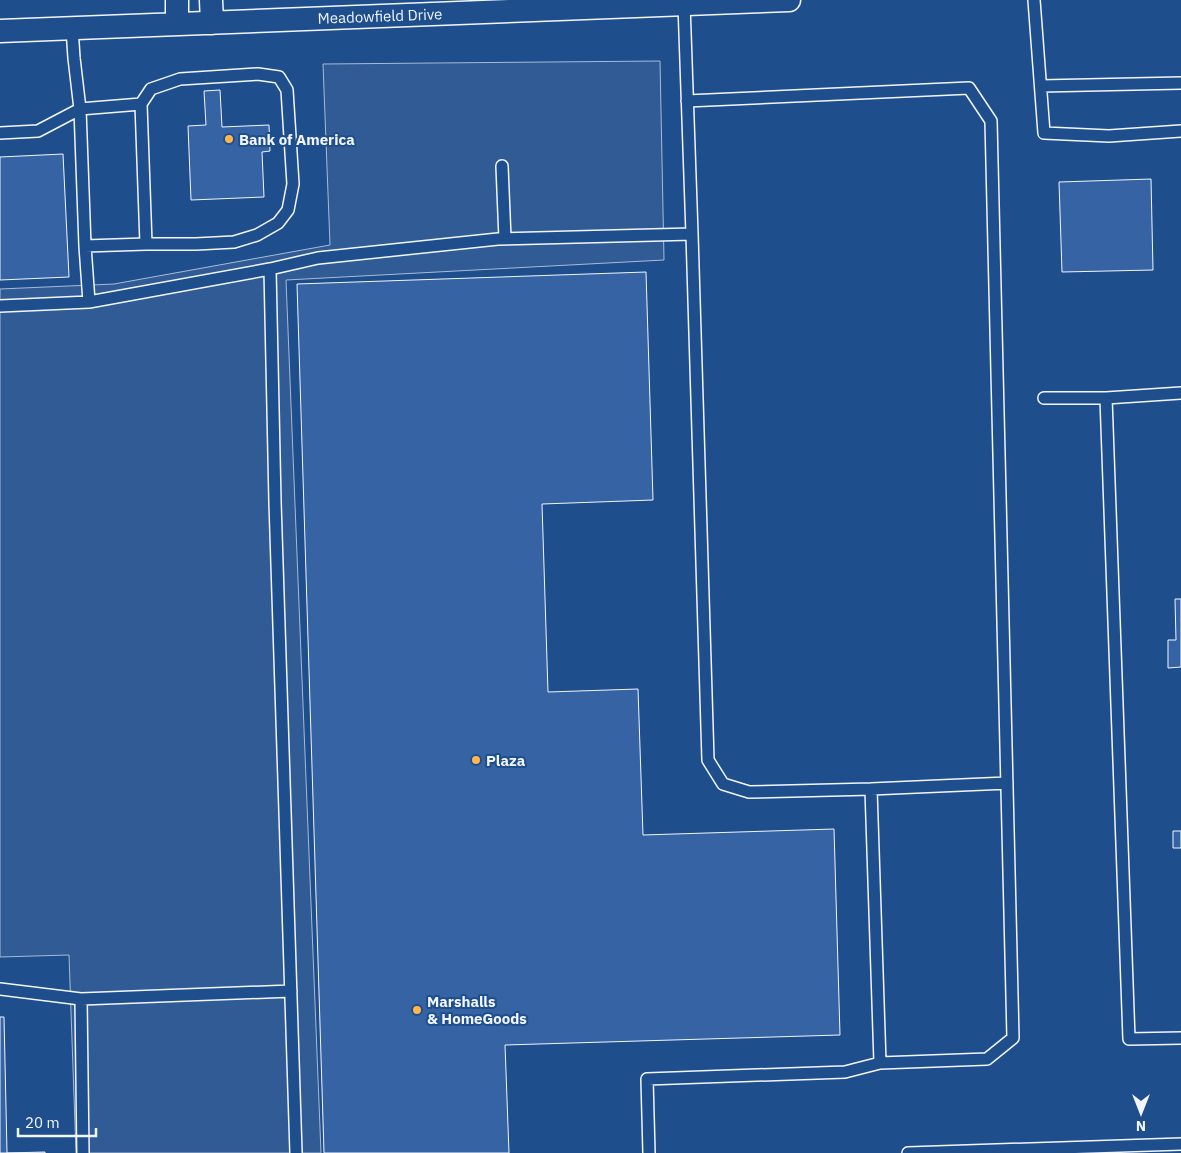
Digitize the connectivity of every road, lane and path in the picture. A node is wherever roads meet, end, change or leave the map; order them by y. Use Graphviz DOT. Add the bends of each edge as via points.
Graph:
graph roads {
  1 [pos="177,0"];
  2 [pos="212,0"];
  3 [pos="789,0"];
  4 [pos="1034,0"];
  5 [pos="644,3"];
  6 [pos="684,4"];
  7 [pos="212,22"];
  8 [pos="178,24"];
  9 [pos="72,28"];
  10 [pos="0,31"];
  11 [pos="1181,83"];
  12 [pos="1041,86"];
  13 [pos="687,101"];
  14 [pos="141,104"];
  15 [pos="80,109"];
  16 [pos="1181,131"];
  17 [pos="0,133"];
  18 [pos="502,166"];
  19 [pos="692,234"];
  20 [pos="505,239"];
  21 [pos="146,244"];
  22 [pos="85,246"];
  23 [pos="270,269"];
  24 [pos="90,302"];
  25 [pos="0,306"];
  26 [pos="1181,393"];
  27 [pos="1044,398"];
  28 [pos="1106,398"];
  29 [pos="1007,783"];
  30 [pos="871,789"];
  31 [pos="0,989"];
  32 [pos="291,991"];
  33 [pos="81,999"];
  34 [pos="1181,1038"];
  35 [pos="880,1063"];
  36 [pos="1181,1144"];
  37 [pos="83,1153"];
  38 [pos="296,1153"];
  39 [pos="649,1153"];
  40 [pos="908,1153"];
  1 -- 8 [label="street"];
  2 -- 7 [label="street"];
  3 -- 6 [label="street, Meadowfield Drive"];
  4 -- 12 [label="lane"];
  5 -- 6 [label="street, Meadowfield Drive"];
  5 -- 7 [label="street, Meadowfield Drive"];
  6 -- 13 [label="lane"];
  7 -- 8 [label="street, Meadowfield Drive"];
  8 -- 9 [label="street, Meadowfield Drive"];
  9 -- 10 [label="street, Meadowfield Drive"];
  9 -- 15 [label="lane"];
  11 -- 12 [label="lane"];
  12 -- 16 [label="lane" via="1044,133 1109,136"];
  13 -- 19 [label="lane"];
  13 -- 29 [label="lane" via="969,88 991,121"];
  14 -- 15 [label="lane"];
  14 -- 21 [label="lane"];
  14 -- 21 [label="lane" via="151,89 180,79 258,74 279,77 287,90 293,184 288,210 278,223 257,235 234,242"];
  15 -- 17 [label="lane" via="38,131"];
  15 -- 22 [label="lane"];
  18 -- 20 [label="lane"];
  19 -- 20 [label="lane"];
  19 -- 30 [label="lane" via="708,760 723,784 749,792"];
  20 -- 23 [label="lane" via="318,258"];
  21 -- 22 [label="lane"];
  22 -- 24 [label="lane"];
  23 -- 24 [label="lane"];
  23 -- 32 [label="lane"];
  24 -- 25 [label="lane"];
  26 -- 28 [label="lane"];
  27 -- 28 [label="lane"];
  28 -- 34 [label="lane" via="1129,1039"];
  29 -- 30 [label="lane"];
  29 -- 35 [label="lane" via="1013,1038 987,1059"];
  30 -- 35 [label="lane"];
  31 -- 33 [label="lane"];
  32 -- 33 [label="lane"];
  32 -- 38 [label="lane"];
  33 -- 37 [label="lane"];
  35 -- 39 [label="lane" via="845,1072 647,1079"];
  36 -- 40 [label="lane"];
}
